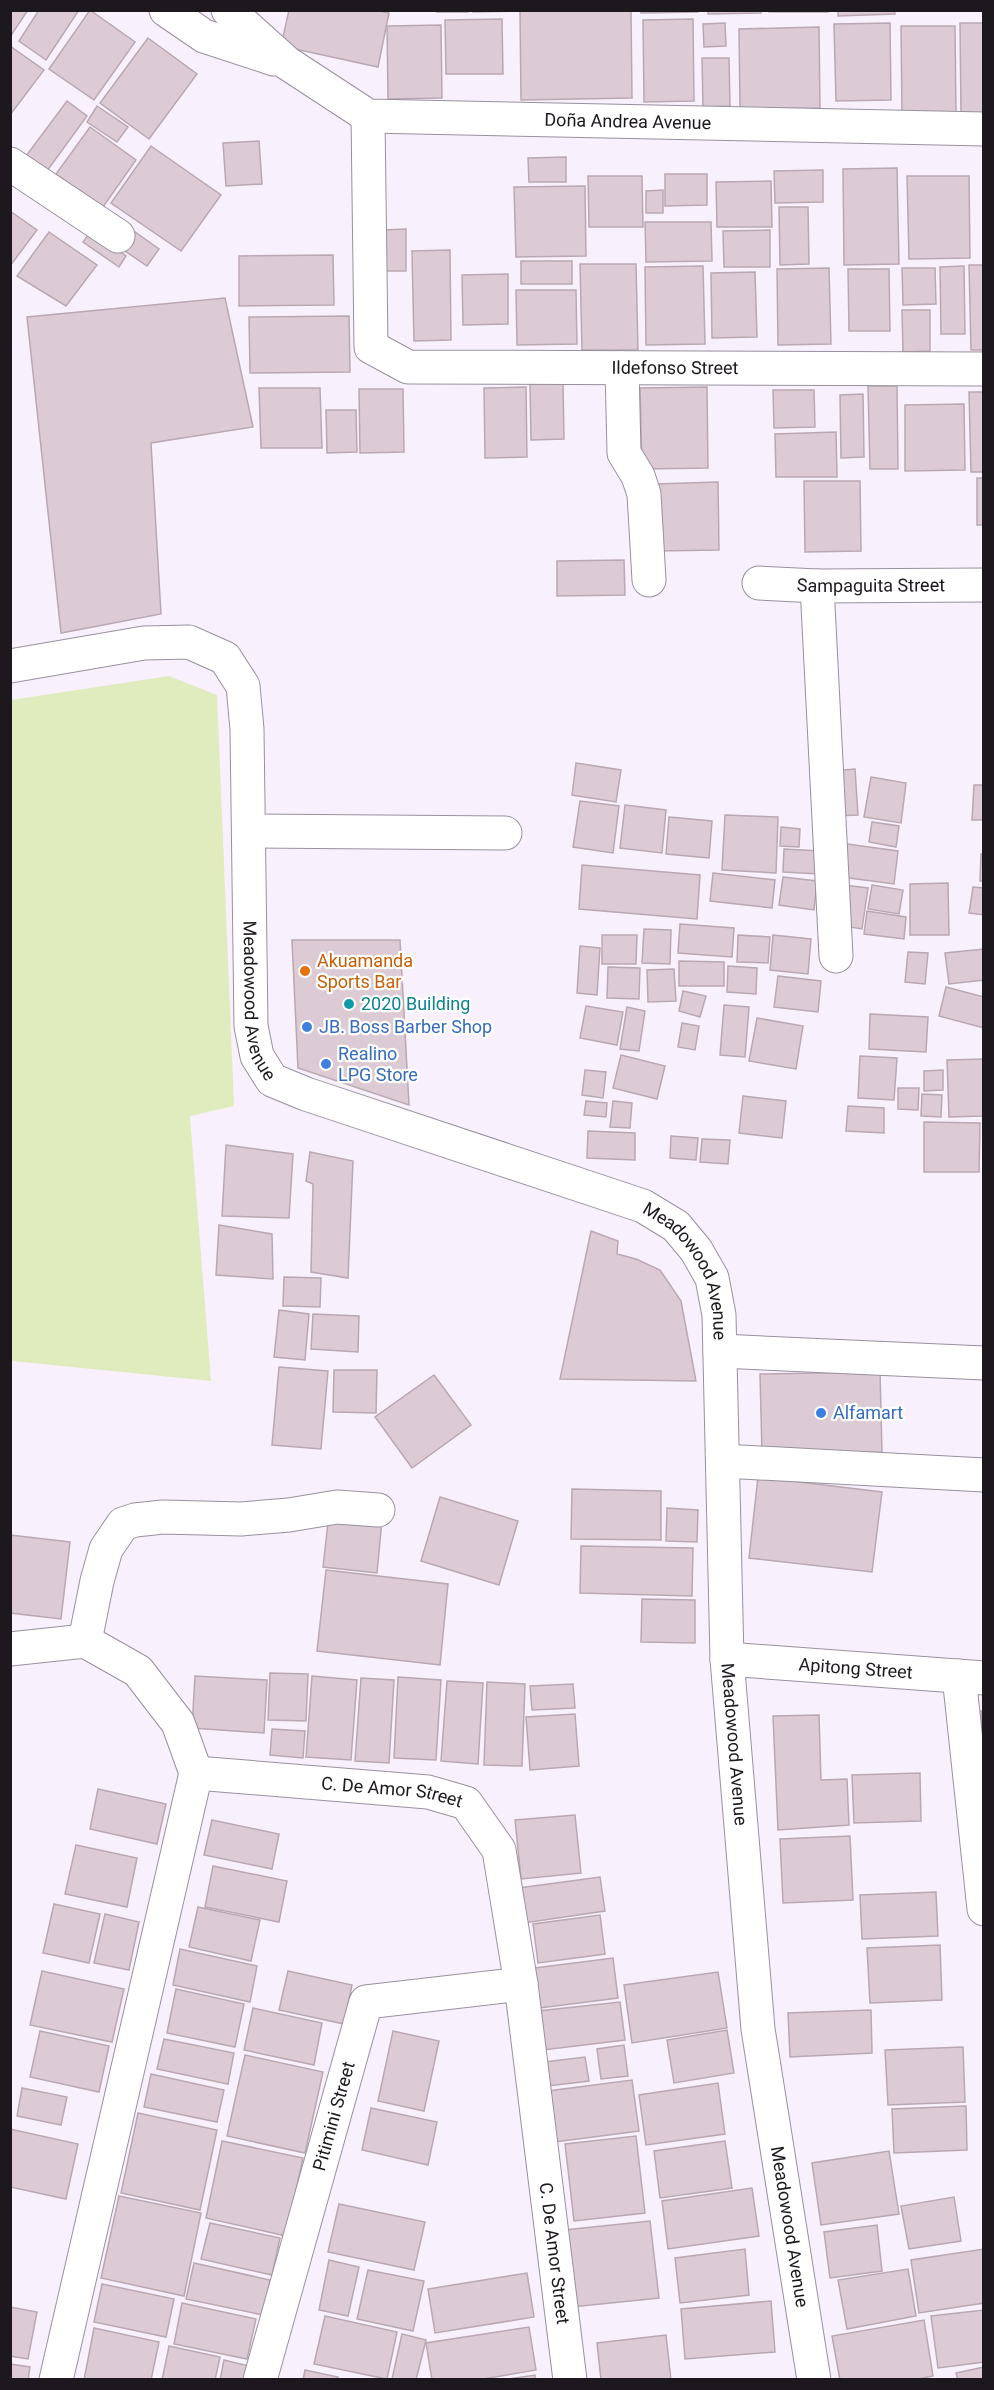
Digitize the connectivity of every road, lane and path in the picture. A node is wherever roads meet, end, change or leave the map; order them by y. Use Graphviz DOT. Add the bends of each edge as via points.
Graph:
graph roads {
  1 [pos="166,10"];
  2 [pos="228,10"];
  3 [pos="212,23"];
  4 [pos="287,63"];
  5 [pos="368,116"];
  6 [pos="984,129"];
  7 [pos="10,164"];
  8 [pos="118,236"];
  9 [pos="622,368"];
  10 [pos="984,369"];
  11 [pos="649,580"];
  12 [pos="759,584"];
  13 [pos="984,585"];
  14 [pos="817,586"];
  15 [pos="10,666"];
  16 [pos="249,831"];
  17 [pos="505,833"];
  18 [pos="836,956"];
  19 [pos="720,1351"];
  20 [pos="984,1363"];
  21 [pos="723,1461"];
  22 [pos="984,1475"];
  23 [pos="378,1510"];
  24 [pos="85,1641"];
  25 [pos="10,1649"];
  26 [pos="727,1659"];
  27 [pos="971,1677"];
  28 [pos="196,1773"];
  29 [pos="984,1910"];
  30 [pos="521,1984"];
  31 [pos="56,2379"];
  32 [pos="260,2379"];
  33 [pos="570,2379"];
  34 [pos="814,2379"];
  1 -- 3 [label="street"];
  2 -- 4 [label="street"];
  3 -- 4 [label="street"];
  4 -- 5 [label="street"];
  5 -- 6 [label="street, Doña Andrea Avenue"];
  5 -- 9 [label="street, Ildefonso Street" via="371,347 408,367"];
  7 -- 8 [label="street"];
  9 -- 10 [label="street, Ildefonso Street"];
  9 -- 11 [label="street" via="624,453 642,484"];
  12 -- 14 [label="street, Sampaguita Street"];
  13 -- 14 [label="street, Sampaguita Street"];
  14 -- 18 [label="street"];
  15 -- 16 [label="street, Meadowood Avenue" via="144,643 189,642 225,658 243,686"];
  16 -- 17 [label="street"];
  16 -- 19 [label="street, Meadowood Avenue" via="251,1026 257,1056 272,1080 643,1206 676,1226 712,1278"];
  19 -- 20 [label="street"];
  19 -- 21 [label="street, Meadowood Avenue"];
  21 -- 22 [label="street"];
  21 -- 26 [label="street, Meadowood Avenue"];
  23 -- 24 [label="street" via="337,1507 241,1519 163,1517 123,1524 106,1549"];
  24 -- 25 [label="street"];
  24 -- 28 [label="street" via="138,1671 178,1723"];
  26 -- 27 [label="street, Apitong Street"];
  26 -- 34 [label="street, Meadowood Avenue" via="758,2029"];
  27 -- 29 [label="street"];
  28 -- 30 [label="street, C. De Amor Street" via="428,1792 466,1803 499,1850"];
  28 -- 31 [label="street"];
  30 -- 32 [label="street, Pitimini Street" via="366,2002"];
  30 -- 33 [label="street, C. De Amor Street"];
}
